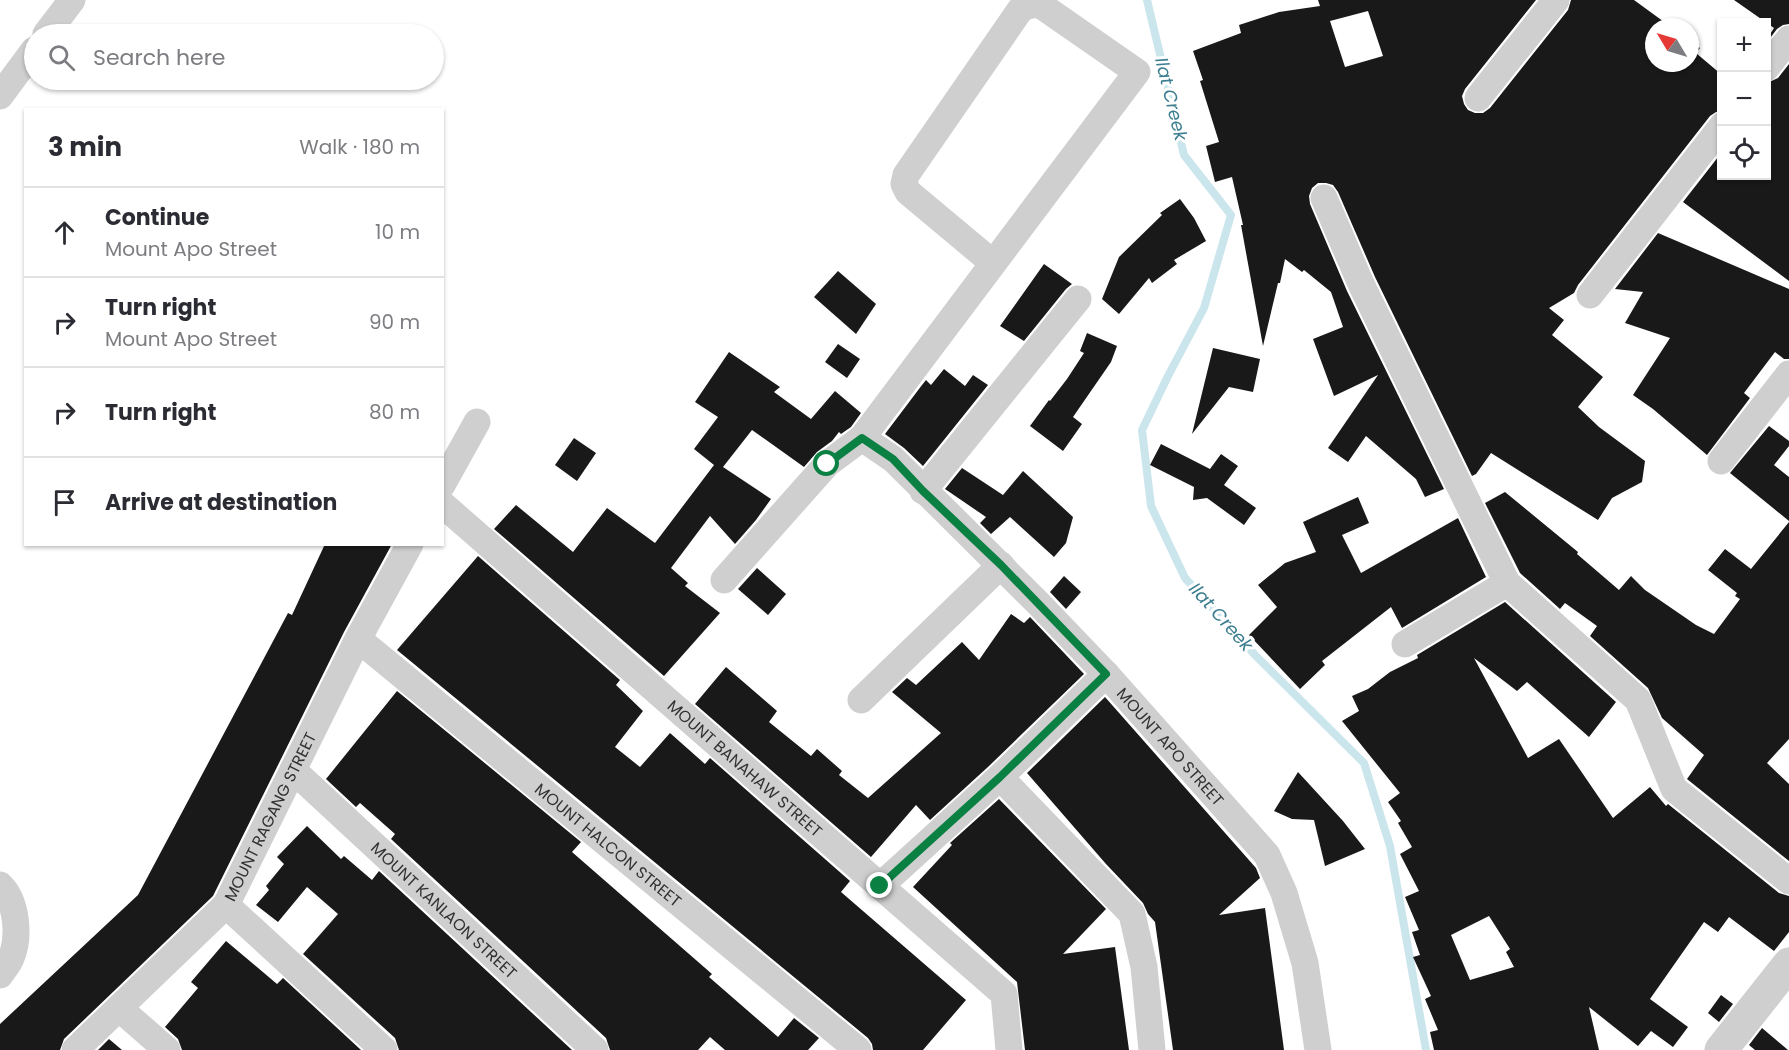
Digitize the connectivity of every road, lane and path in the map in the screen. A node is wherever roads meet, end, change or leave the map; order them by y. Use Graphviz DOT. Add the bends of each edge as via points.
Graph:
graph roads {
  1 [pos="72,0"];
  2 [pos="1556,0"];
  3 [pos="54,24"];
  4 [pos="1789,39"];
  5 [pos="1771,63"];
  6 [pos="24,64"];
  7 [pos="0,96"];
  8 [pos="1478,98"];
  9 [pos="1717,132"];
  10 [pos="1324,198"];
  11 [pos="993,263"];
  12 [pos="1590,295"];
  13 [pos="1078,299"];
  14 [pos="1789,374"];
  15 [pos="477,422"];
  16 [pos="862,438"];
  17 [pos="1721,461"];
  18 [pos="444,481"];
  19 [pos="923,491"];
  20 [pos="444,506"];
  21 [pos="409,546"];
  22 [pos="1001,565"];
  23 [pos="724,580"];
  24 [pos="1507,583"];
  25 [pos="358,639"];
  26 [pos="1405,644"];
  27 [pos="1106,674"];
  28 [pos="861,700"];
  29 [pos="293,770"];
  30 [pos="1000,777"];
  31 [pos="1789,881"];
  32 [pos="0,885"];
  33 [pos="880,886"];
  34 [pos="226,905"];
  35 [pos="1789,964"];
  36 [pos="0,975"];
  37 [pos="119,1008"];
  38 [pos="75,1050"];
  39 [pos="167,1050"];
  40 [pos="384,1050"];
  41 [pos="595,1050"];
  42 [pos="858,1050"];
  43 [pos="1009,1050"];
  44 [pos="1152,1050"];
  45 [pos="1318,1050"];
  46 [pos="1721,1050"];
  1 -- 3 [label="street"];
  2 -- 8 [label="street"];
  4 -- 5 [label="street"];
  6 -- 7 [label="street"];
  9 -- 12 [label="street"];
  10 -- 24 [label="street" via="1361,284"];
  11 -- 11 [label="street" via="1137,72 1039,4 1020,10 906,175 904,184 908,192"];
  11 -- 16 [label="street"];
  13 -- 19 [label="street"];
  14 -- 17 [label="street"];
  15 -- 18 [label="street"];
  16 -- 19 [label="street, MOUNT APO STREET" via="893,459"];
  16 -- 23 [label="street" via="827,464"];
  19 -- 22 [label="street, MOUNT APO STREET"];
  20 -- 33 [label="street, MOUNT BANAHAW STREET"];
  21 -- 25 [label="street, MOUNT RAGANG STREET"];
  22 -- 27 [label="street, MOUNT APO STREET"];
  22 -- 28 [label="street"];
  24 -- 26 [label="street"];
  24 -- 31 [label="street" via="1638,700 1674,789"];
  25 -- 29 [label="street, MOUNT RAGANG STREET"];
  25 -- 42 [label="street, MOUNT HALCON STREET"];
  27 -- 30 [label="street"];
  27 -- 45 [label="street, MOUNT APO STREET" via="1267,855 1284,893 1305,963"];
  29 -- 34 [label="street, MOUNT RAGANG STREET"];
  29 -- 41 [label="street, MOUNT KANLAON STREET"];
  30 -- 33 [label="street"];
  30 -- 44 [label="street" via="1132,914 1144,967"];
  32 -- 36 [label="street" via="14,909 15,936 11,958"];
  33 -- 43 [label="street, MOUNT BANAHAW STREET" via="1004,994"];
  34 -- 37 [label="street, MOUNT RAGANG STREET"];
  34 -- 40 [label="street"];
  35 -- 46 [label="street"];
  37 -- 38 [label="street, MOUNT RAGANG STREET"];
  37 -- 39 [label="street"];
}
